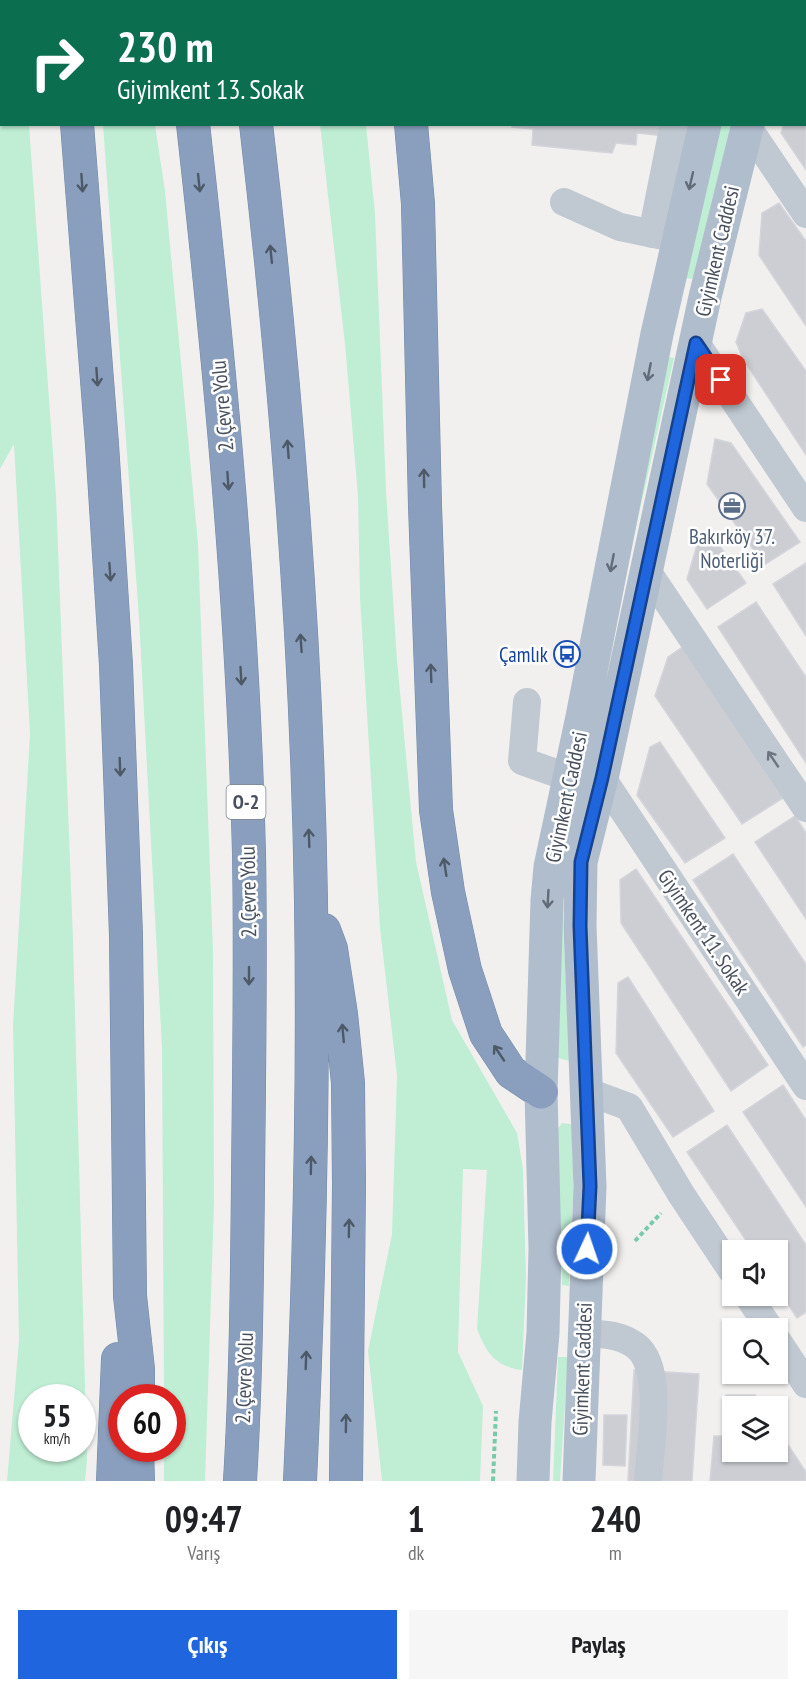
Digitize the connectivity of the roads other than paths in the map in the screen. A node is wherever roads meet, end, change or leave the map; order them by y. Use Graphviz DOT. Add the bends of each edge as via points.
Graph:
graph roads {
  1 [pos="77,126"];
  2 [pos="193,126"];
  3 [pos="256,126"];
  4 [pos="411,126"];
  5 [pos="674,126"];
  6 [pos="704,126"];
  7 [pos="748,126"];
  8 [pos="749,126"];
  9 [pos="564,202"];
  10 [pos="806,214"];
  11 [pos="665,236"];
  12 [pos="667,293"];
  13 [pos="705,297"];
  14 [pos="657,334"];
  15 [pos="696,343"];
  16 [pos="806,508"];
  17 [pos="647,572"];
  18 [pos="526,702"];
  19 [pos="570,778"];
  20 [pos="602,778"];
  21 [pos="806,808"];
  22 [pos="311,897"];
  23 [pos="806,1086"];
  24 [pos="586,1091"];
  25 [pos="541,1092"];
  26 [pos="722,1256"];
  27 [pos="130,1296"];
  28 [pos="543,1333"];
  29 [pos="583,1333"];
  30 [pos="788,1357"];
  31 [pos="138,1384"];
  32 [pos="806,1384"];
  33 [pos="137,1462"];
  34 [pos="113,1481"];
  35 [pos="138,1481"];
  36 [pos="240,1481"];
  37 [pos="300,1481"];
  38 [pos="346,1481"];
  39 [pos="533,1481"];
  40 [pos="579,1481"];
  41 [pos="648,1481"];
  1 -- 27 [label="highway, one-way" via="116,665 126,935"];
  2 -- 36 [label="highway, 2. Çevre Yolu / O-2, one-way" via="228,478 249,852 246,1334"];
  22 -- 3 [label="highway, one-way" via="302,653 286,417"];
  25 -- 4 [label="highway, one-way" via="511,1072 486,1034 465,970 436,810 418,204"];
  5 -- 11 [label="street"];
  6 -- 11 [label="main road, Giyimkent Caddesi, one-way"];
  7 -- 13 [label="main road, Giyimkent Caddesi"];
  8 -- 10 [label="street"];
  9 -- 11 [label="street" via="620,227"];
  11 -- 12 [label="main road, Giyimkent Caddesi"];
  12 -- 13 [label="main road" via="695,289"];
  12 -- 14 [label="main road, Giyimkent Caddesi"];
  13 -- 15 [label="main road, Giyimkent Caddesi"];
  14 -- 15 [label="main road" via="683,346"];
  14 -- 19 [label="main road, Giyimkent Caddesi, one-way"];
  15 -- 16 [label="street"];
  15 -- 17 [label="main road, Giyimkent Caddesi"];
  17 -- 20 [label="main road, Giyimkent Caddesi"];
  21 -- 17 [label="street, one-way"];
  18 -- 19 [label="street" via="522,761"];
  19 -- 25 [label="main road, Giyimkent Caddesi, one-way" via="550,867"];
  20 -- 23 [label="street, Giyimkent 11. Sokak"];
  20 -- 24 [label="main road, Giyimkent Caddesi" via="581,862"];
  37 -- 22 [label="highway, one-way" via="311,1175"];
  38 -- 22 [label="highway, one-way" via="348,1083 332,949"];
  24 -- 25 [label="main road"];
  24 -- 26 [label="street" via="629,1107"];
  24 -- 29 [label="main road, Giyimkent Caddesi" via="590,1186"];
  25 -- 28 [label="main road, Giyimkent Caddesi"];
  27 -- 31 [label="highway"];
  27 -- 34 [label="highway" via="116,1379"];
  28 -- 29 [label="main road"];
  28 -- 39 [label="main road, Giyimkent Caddesi"];
  29 -- 40 [label="main road, Giyimkent Caddesi"];
  29 -- 41 [label="street" via="625,1339 639,1348 651,1366 654,1390"];
  30 -- 32 [label="street"];
  33 -- 35 [label="highway"];
}
